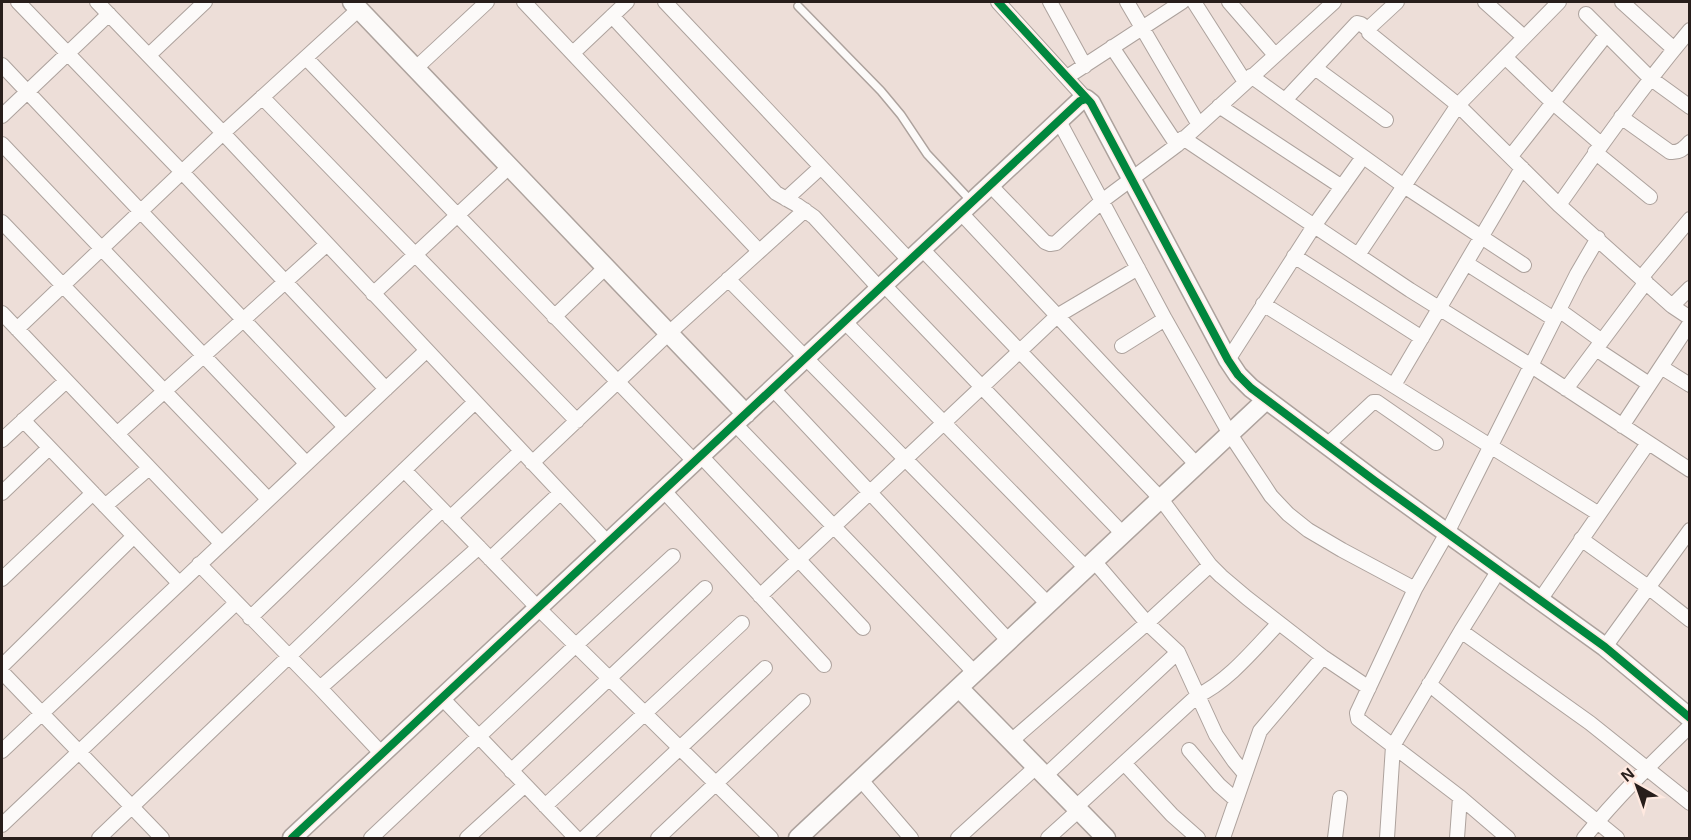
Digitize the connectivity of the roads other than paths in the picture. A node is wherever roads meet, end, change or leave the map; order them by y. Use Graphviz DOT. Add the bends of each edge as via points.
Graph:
graph roads {
  1 [pos="18,2"];
  2 [pos="97,2"];
  3 [pos="486,2"];
  4 [pos="524,2"];
  5 [pos="627,2"];
  6 [pos="665,2"];
  7 [pos="998,2"];
  8 [pos="1050,2"];
  9 [pos="1127,2"];
  10 [pos="1182,2"];
  11 [pos="1194,2"];
  12 [pos="1229,2"];
  13 [pos="1334,2"];
  14 [pos="1397,2"];
  15 [pos="1485,2"];
  16 [pos="1559,2"];
  17 [pos="1623,2"];
  18 [pos="199,4"];
  19 [pos="356,5"];
  20 [pos="798,6"];
  21 [pos="109,14"];
  22 [pos="1586,14"];
  23 [pos="612,16"];
  24 [pos="1142,28"];
  25 [pos="1369,30"];
  26 [pos="1689,30"];
  27 [pos="1606,35"];
  28 [pos="1524,37"];
  29 [pos="1112,47"];
  30 [pos="1674,50"];
  31 [pos="68,53"];
  32 [pos="573,53"];
  33 [pos="149,55"];
  34 [pos="1275,55"];
  35 [pos="306,57"];
  36 [pos="1505,57"];
  37 [pos="2,65"];
  38 [pos="1085,66"];
  39 [pos="416,68"];
  40 [pos="1315,68"];
  41 [pos="1067,77"];
  42 [pos="1650,78"];
  43 [pos="1248,79"];
  44 [pos="26,92"];
  45 [pos="262,97"];
  46 [pos="1086,99"];
  47 [pos="1285,100"];
  48 [pos="1552,102"];
  49 [pos="1458,105"];
  50 [pos="1219,106"];
  51 [pos="1689,107"];
  52 [pos="2,116"];
  53 [pos="1621,117"];
  54 [pos="1386,120"];
  55 [pos="1059,122"];
  56 [pos="1198,125"];
  57 [pos="223,133"];
  58 [pos="1180,142"];
  59 [pos="1689,143"];
  60 [pos="2,144"];
  61 [pos="1598,148"];
  62 [pos="1511,156"];
  63 [pos="1363,157"];
  64 [pos="510,166"];
  65 [pos="821,167"];
  66 [pos="1522,168"];
  67 [pos="182,172"];
  68 [pos="1130,178"];
  69 [pos="991,186"];
  70 [pos="1404,186"];
  71 [pos="1342,187"];
  72 [pos="1650,197"];
  73 [pos="786,199"];
  74 [pos="1102,201"];
  75 [pos="1559,205"];
  76 [pos="967,208"];
  77 [pos="805,210"];
  78 [pos="140,212"];
  79 [pos="457,215"];
  80 [pos="1689,219"];
  81 [pos="2,222"];
  82 [pos="1314,226"];
  83 [pos="1481,238"];
  84 [pos="1598,238"];
  85 [pos="327,244"];
  86 [pos="101,249"];
  87 [pos="759,251"];
  88 [pos="415,254"];
  89 [pos="916,255"];
  90 [pos="1358,255"];
  91 [pos="1294,256"];
  92 [pos="1466,263"];
  93 [pos="1524,265"];
  94 [pos="606,267"];
  95 [pos="1138,268"];
  96 [pos="728,279"];
  97 [pos="1643,280"];
  98 [pos="285,282"];
  99 [pos="63,286"];
  100 [pos="882,287"];
  101 [pos="1689,288"];
  102 [pos="373,294"];
  103 [pos="1263,304"];
  104 [pos="1672,306"];
  105 [pos="1439,308"];
  106 [pos="2,313"];
  107 [pos="1556,314"];
  108 [pos="1057,316"];
  109 [pos="554,317"];
  110 [pos="1689,318"];
  111 [pos="1165,319"];
  112 [pos="243,320"];
  113 [pos="845,322"];
  114 [pos="1689,323"];
  115 [pos="17,329"];
  116 [pos="669,333"];
  117 [pos="1422,338"];
  118 [pos="1599,345"];
  119 [pos="1122,346"];
  120 [pos="426,351"];
  121 [pos="1020,351"];
  122 [pos="203,356"];
  123 [pos="806,358"];
  124 [pos="1227,360"];
  125 [pos="1530,365"];
  126 [pos="1661,367"];
  127 [pos="66,381"];
  128 [pos="617,382"];
  129 [pos="1649,384"];
  130 [pos="1689,385"];
  131 [pos="1394,386"];
  132 [pos="982,387"];
  133 [pos="386,389"];
  134 [pos="773,389"];
  135 [pos="1566,389"];
  136 [pos="165,391"];
  137 [pos="1266,400"];
  138 [pos="475,402"];
  139 [pos="741,419"];
  140 [pos="22,420"];
  141 [pos="577,421"];
  142 [pos="944,423"];
  143 [pos="1622,426"];
  144 [pos="345,427"];
  145 [pos="117,434"];
  146 [pos="1230,434"];
  147 [pos="2,440"];
  148 [pos="1648,442"];
  149 [pos="1436,443"];
  150 [pos="1327,445"];
  151 [pos="1490,445"];
  152 [pos="49,448"];
  153 [pos="521,451"];
  154 [pos="698,459"];
  155 [pos="905,460"];
  156 [pos="306,463"];
  157 [pos="532,463"];
  158 [pos="1197,465"];
  159 [pos="149,468"];
  160 [pos="1689,470"];
  161 [pos="404,471"];
  162 [pos="664,491"];
  163 [pos="2,493"];
  164 [pos="93,493"];
  165 [pos="560,493"];
  166 [pos="870,493"];
  167 [pos="268,499"];
  168 [pos="1161,499"];
  169 [pos="105,506"];
  170 [pos="446,514"];
  171 [pos="1599,514"];
  172 [pos="834,527"];
  173 [pos="1689,530"];
  174 [pos="1446,532"];
  175 [pos="1123,534"];
  176 [pos="134,536"];
  177 [pos="1581,539"];
  178 [pos="221,543"];
  179 [pos="608,543"];
  180 [pos="479,547"];
  181 [pos="673,556"];
  182 [pos="490,559"];
  183 [pos="799,561"];
  184 [pos="199,564"];
  185 [pos="1090,565"];
  186 [pos="1210,565"];
  187 [pos="1499,570"];
  188 [pos="2,579"];
  189 [pos="179,583"];
  190 [pos="1648,587"];
  191 [pos="705,588"];
  192 [pos="1415,589"];
  193 [pos="760,596"];
  194 [pos="1540,600"];
  195 [pos="236,603"];
  196 [pos="1048,604"];
  197 [pos="538,608"];
  198 [pos="250,618"];
  199 [pos="1689,620"];
  200 [pos="742,623"];
  201 [pos="1146,623"];
  202 [pos="1279,623"];
  203 [pos="863,628"];
  204 [pos="1461,631"];
  205 [pos="1009,641"];
  206 [pos="576,645"];
  207 [pos="1605,647"];
  208 [pos="1178,652"];
  209 [pos="289,657"];
  210 [pos="1323,657"];
  211 [pos="824,665"];
  212 [pos="2,666"];
  213 [pos="765,668"];
  214 [pos="2,672"];
  215 [pos="975,673"];
  216 [pos="609,678"];
  217 [pos="1429,684"];
  218 [pos="320,688"];
  219 [pos="959,688"];
  220 [pos="1369,688"];
  221 [pos="1197,696"];
  222 [pos="442,698"];
  223 [pos="802,701"];
  224 [pos="41,713"];
  225 [pos="645,713"];
  226 [pos="1689,718"];
  227 [pos="1689,726"];
  228 [pos="479,736"];
  229 [pos="1011,741"];
  230 [pos="1393,746"];
  231 [pos="680,748"];
  232 [pos="1189,750"];
  233 [pos="2,751"];
  234 [pos="79,752"];
  235 [pos="382,754"];
  236 [pos="1124,763"];
  237 [pos="1646,768"];
  238 [pos="511,771"];
  239 [pos="1040,771"];
  240 [pos="1245,774"];
  241 [pos="861,780"];
  242 [pos="525,784"];
  243 [pos="715,784"];
  244 [pos="1460,797"];
  245 [pos="1340,798"];
  246 [pos="1236,800"];
  247 [pos="1689,803"];
  248 [pos="545,806"];
  249 [pos="132,807"];
  250 [pos="1077,809"];
  251 [pos="1597,822"];
  252 [pos="2,825"];
  253 [pos="574,837"];
  254 [pos="99,838"];
  255 [pos="162,838"];
  256 [pos="292,838"];
  257 [pos="371,838"];
  258 [pos="467,838"];
  259 [pos="658,838"];
  260 [pos="771,838"];
  261 [pos="798,838"];
  262 [pos="911,838"];
  263 [pos="958,838"];
  264 [pos="1048,838"];
  265 [pos="1106,838"];
  266 [pos="1198,838"];
  267 [pos="1223,838"];
  268 [pos="1335,838"];
  269 [pos="1387,838"];
  270 [pos="1457,838"];
  271 [pos="1508,838"];
  272 [pos="1584,838"];
  273 [pos="1617,838"];
  1 -- 31 [label="street"];
  2 -- 21 [label="street"];
  3 -- 39 [label="street"];
  4 -- 32 [label="street"];
  5 -- 23 [label="street"];
  6 -- 65 [label="street"];
  7 -- 41 [label="street"];
  8 -- 38 [label="street"];
  9 -- 24 [label="street"];
  10 -- 24 [label="street"];
  11 -- 43 [label="street"];
  12 -- 34 [label="street"];
  13 -- 34 [label="street"];
  14 -- 25 [label="street"];
  15 -- 28 [label="street"];
  16 -- 28 [label="street"];
  17 -- 30 [label="street"];
  18 -- 33 [label="street"];
  19 -- 35 [label="street"];
  19 -- 39 [label="street"];
  20 -- 76 [label="lane" via="881,91"];
  21 -- 31 [label="street"];
  21 -- 33 [label="street"];
  22 -- 27 [label="street"];
  23 -- 32 [label="street"];
  23 -- 73 [label="street" via="776,193"];
  24 -- 29 [label="street"];
  24 -- 56 [label="street"];
  25 -- 40 [label="street" via="1357,23"];
  25 -- 49 [label="street"];
  26 -- 30 [label="street"];
  27 -- 42 [label="street"];
  27 -- 48 [label="street"];
  28 -- 36 [label="street"];
  29 -- 38 [label="street"];
  29 -- 58 [label="street"];
  30 -- 42 [label="street"];
  31 -- 44 [label="street"];
  31 -- 67 [label="street"];
  32 -- 87 [label="street"];
  33 -- 57 [label="street"];
  34 -- 43 [label="street"];
  35 -- 45 [label="street"];
  35 -- 79 [label="street"];
  36 -- 48 [label="street"];
  36 -- 49 [label="street"];
  37 -- 44 [label="street"];
  38 -- 41 [label="street"];
  39 -- 64 [label="street"];
  40 -- 47 [label="street"];
  40 -- 54 [label="street"];
  41 -- 46 [label="street"];
  42 -- 51 [label="street"];
  42 -- 53 [label="street"];
  43 -- 47 [label="street"];
  43 -- 50 [label="street"];
  44 -- 52 [label="street"];
  44 -- 78 [label="street"];
  45 -- 57 [label="street"];
  45 -- 88 [label="street"];
  46 -- 55 [label="street"];
  46 -- 68 [label="street"];
  47 -- 63 [label="street"];
  48 -- 61 [label="street"];
  48 -- 62 [label="street"];
  49 -- 62 [label="street"];
  49 -- 70 [label="street"];
  50 -- 56 [label="street"];
  50 -- 71 [label="street"];
  53 -- 59 [label="street" via="1670,152"];
  53 -- 61 [label="street"];
  55 -- 69 [label="street"];
  55 -- 74 [label="street"];
  56 -- 58 [label="street"];
  57 -- 67 [label="street"];
  57 -- 85 [label="street"];
  58 -- 68 [label="street"];
  58 -- 82 [label="street"];
  60 -- 86 [label="street"];
  61 -- 72 [label="street"];
  61 -- 75 [label="street"];
  62 -- 66 [label="street"];
  63 -- 70 [label="street"];
  63 -- 71 [label="street"];
  64 -- 79 [label="street"];
  64 -- 94 [label="street"];
  65 -- 73 [label="street"];
  65 -- 89 [label="street"];
  66 -- 75 [label="street"];
  66 -- 83 [label="street"];
  67 -- 78 [label="street"];
  67 -- 98 [label="street"];
  68 -- 74 [label="street"];
  68 -- 124 [label="street"];
  69 -- 74 [label="street" via="1050,244 1056,243"];
  69 -- 76 [label="street"];
  70 -- 83 [label="street"];
  70 -- 90 [label="street"];
  71 -- 82 [label="street"];
  73 -- 77 [label="street"];
  74 -- 95 [label="street"];
  75 -- 84 [label="street"];
  76 -- 89 [label="street"];
  76 -- 108 [label="street"];
  77 -- 87 [label="street"];
  77 -- 100 [label="street"];
  78 -- 86 [label="street"];
  78 -- 112 [label="street"];
  79 -- 88 [label="street"];
  79 -- 109 [label="street"];
  80 -- 97 [label="street"];
  81 -- 99 [label="street"];
  82 -- 90 [label="street"];
  82 -- 91 [label="street"];
  83 -- 92 [label="street"];
  83 -- 93 [label="street"];
  84 -- 97 [label="street"];
  84 -- 107 [label="street"];
  85 -- 98 [label="street"];
  85 -- 102 [label="street"];
  86 -- 99 [label="street"];
  86 -- 122 [label="street"];
  87 -- 96 [label="street"];
  88 -- 102 [label="street"];
  88 -- 141 [label="street"];
  89 -- 100 [label="street"];
  89 -- 121 [label="street"];
  90 -- 105 [label="street"];
  91 -- 103 [label="street"];
  91 -- 117 [label="street"];
  92 -- 105 [label="street"];
  92 -- 107 [label="street"];
  94 -- 109 [label="street"];
  94 -- 116 [label="street"];
  95 -- 108 [label="street"];
  95 -- 111 [label="street"];
  96 -- 116 [label="street"];
  96 -- 123 [label="street"];
  97 -- 104 [label="street"];
  97 -- 118 [label="street"];
  98 -- 112 [label="street"];
  98 -- 133 [label="street"];
  99 -- 115 [label="street"];
  99 -- 136 [label="street"];
  100 -- 113 [label="street"];
  100 -- 132 [label="street"];
  101 -- 104 [label="street"];
  102 -- 120 [label="street"];
  103 -- 124 [label="street"];
  103 -- 131 [label="street"];
  104 -- 110 [label="street"];
  105 -- 117 [label="street"];
  105 -- 125 [label="street"];
  106 -- 115 [label="street"];
  107 -- 118 [label="street"];
  107 -- 125 [label="street"];
  108 -- 121 [label="street"];
  108 -- 158 [label="street"];
  109 -- 128 [label="street"];
  111 -- 119 [label="street"];
  111 -- 146 [label="street"];
  112 -- 122 [label="street"];
  112 -- 144 [label="street"];
  113 -- 123 [label="street"];
  113 -- 142 [label="street"];
  114 -- 126 [label="street"];
  115 -- 127 [label="street"];
  116 -- 128 [label="street"];
  116 -- 139 [label="street"];
  117 -- 131 [label="street"];
  118 -- 129 [label="street"];
  118 -- 135 [label="street"];
  120 -- 133 [label="street"];
  120 -- 138 [label="street"];
  121 -- 132 [label="street"];
  121 -- 168 [label="street"];
  122 -- 136 [label="street"];
  122 -- 156 [label="street"];
  123 -- 134 [label="street"];
  123 -- 155 [label="street"];
  124 -- 137 [label="street"];
  125 -- 135 [label="street"];
  125 -- 151 [label="street"];
  126 -- 129 [label="street"];
  126 -- 130 [label="street"];
  127 -- 140 [label="street"];
  127 -- 145 [label="street"];
  128 -- 141 [label="street"];
  128 -- 154 [label="street"];
  129 -- 143 [label="street"];
  131 -- 151 [label="street"];
  132 -- 142 [label="street"];
  132 -- 175 [label="street"];
  133 -- 144 [label="street"];
  134 -- 139 [label="street"];
  134 -- 166 [label="street"];
  135 -- 143 [label="street"];
  136 -- 145 [label="street"];
  136 -- 167 [label="street"];
  137 -- 146 [label="street"];
  137 -- 150 [label="street"];
  138 -- 153 [label="street"];
  138 -- 161 [label="street"];
  139 -- 154 [label="street"];
  139 -- 172 [label="street"];
  140 -- 147 [label="street"];
  140 -- 152 [label="street"];
  141 -- 157 [label="street"];
  142 -- 155 [label="street"];
  142 -- 185 [label="street"];
  143 -- 148 [label="street"];
  144 -- 156 [label="street"];
  145 -- 159 [label="street"];
  146 -- 158 [label="street"];
  146 -- 192 [label="street" via="1271,496 1288,514 1308,530"];
  148 -- 160 [label="street"];
  148 -- 171 [label="street"];
  149 -- 150 [label="street" via="1374,402"];
  150 -- 174 [label="street"];
  151 -- 171 [label="street"];
  151 -- 174 [label="street"];
  152 -- 163 [label="street"];
  152 -- 164 [label="street"];
  153 -- 157 [label="street"];
  153 -- 170 [label="street"];
  154 -- 162 [label="street"];
  154 -- 183 [label="street"];
  155 -- 166 [label="street"];
  155 -- 196 [label="street"];
  156 -- 167 [label="street"];
  157 -- 165 [label="street"];
  158 -- 168 [label="street"];
  159 -- 169 [label="street"];
  159 -- 178 [label="street"];
  161 -- 170 [label="street"];
  161 -- 198 [label="street"];
  162 -- 179 [label="street"];
  162 -- 193 [label="street"];
  164 -- 169 [label="street"];
  164 -- 188 [label="street"];
  165 -- 179 [label="street"];
  165 -- 182 [label="street"];
  166 -- 172 [label="street"];
  166 -- 205 [label="street"];
  167 -- 178 [label="street"];
  168 -- 175 [label="street"];
  168 -- 186 [label="street"];
  169 -- 176 [label="street"];
  170 -- 180 [label="street"];
  170 -- 209 [label="street"];
  171 -- 177 [label="street"];
  172 -- 183 [label="street"];
  172 -- 215 [label="street"];
  173 -- 190 [label="street"];
  174 -- 187 [label="street"];
  174 -- 192 [label="street"];
  175 -- 185 [label="street"];
  176 -- 189 [label="street"];
  176 -- 212 [label="street"];
  177 -- 190 [label="street"];
  177 -- 194 [label="street"];
  178 -- 184 [label="street"];
  179 -- 197 [label="street"];
  180 -- 182 [label="street"];
  180 -- 218 [label="street"];
  181 -- 206 [label="street"];
  182 -- 197 [label="street"];
  183 -- 193 [label="street"];
  183 -- 203 [label="street"];
  184 -- 189 [label="street"];
  184 -- 195 [label="street"];
  185 -- 196 [label="street"];
  185 -- 201 [label="street"];
  186 -- 201 [label="street"];
  186 -- 202 [label="street"];
  187 -- 194 [label="street"];
  187 -- 204 [label="street"];
  189 -- 224 [label="street"];
  190 -- 199 [label="street"];
  190 -- 207 [label="street"];
  191 -- 216 [label="street"];
  192 -- 220 [label="street"];
  193 -- 211 [label="street"];
  194 -- 207 [label="street"];
  195 -- 198 [label="street"];
  195 -- 234 [label="street"];
  196 -- 205 [label="street"];
  197 -- 206 [label="street"];
  197 -- 222 [label="street"];
  198 -- 209 [label="street"];
  200 -- 225 [label="street"];
  201 -- 208 [label="street"];
  201 -- 229 [label="street"];
  202 -- 210 [label="street"];
  202 -- 221 [label="street" via="1213,688"];
  204 -- 217 [label="street"];
  204 -- 237 [label="street"];
  205 -- 215 [label="street"];
  206 -- 216 [label="street"];
  206 -- 228 [label="street"];
  207 -- 226 [label="street"];
  208 -- 221 [label="street"];
  208 -- 239 [label="street"];
  209 -- 218 [label="street"];
  209 -- 249 [label="street"];
  210 -- 220 [label="street"];
  210 -- 240 [label="street" via="1260,731"];
  213 -- 231 [label="street"];
  214 -- 224 [label="street"];
  215 -- 219 [label="street"];
  216 -- 225 [label="street"];
  216 -- 238 [label="street"];
  217 -- 230 [label="street"];
  217 -- 251 [label="street"];
  218 -- 235 [label="street"];
  219 -- 229 [label="street"];
  219 -- 241 [label="street"];
  220 -- 230 [label="street" via="1357,716"];
  221 -- 236 [label="street"];
  221 -- 240 [label="street" via="1216,735"];
  222 -- 228 [label="street"];
  222 -- 235 [label="street"];
  223 -- 243 [label="street"];
  224 -- 233 [label="street"];
  224 -- 234 [label="street"];
  225 -- 231 [label="street"];
  225 -- 248 [label="street"];
  227 -- 237 [label="street"];
  228 -- 238 [label="street"];
  228 -- 257 [label="street"];
  229 -- 239 [label="street"];
  230 -- 244 [label="street"];
  230 -- 269 [label="street"];
  231 -- 243 [label="street"];
  231 -- 253 [label="street"];
  232 -- 246 [label="street"];
  234 -- 249 [label="street"];
  234 -- 252 [label="street"];
  235 -- 256 [label="street"];
  236 -- 250 [label="street"];
  236 -- 266 [label="street"];
  237 -- 247 [label="street"];
  237 -- 251 [label="street"];
  238 -- 242 [label="street"];
  239 -- 250 [label="street"];
  239 -- 263 [label="street"];
  240 -- 246 [label="street"];
  241 -- 261 [label="street"];
  241 -- 262 [label="street"];
  242 -- 248 [label="street"];
  242 -- 258 [label="street"];
  243 -- 259 [label="street"];
  243 -- 260 [label="street"];
  244 -- 270 [label="street"];
  244 -- 271 [label="street"];
  245 -- 268 [label="street"];
  246 -- 267 [label="street"];
  248 -- 253 [label="street"];
  249 -- 254 [label="street"];
  249 -- 255 [label="street"];
  250 -- 264 [label="street"];
  250 -- 265 [label="street"];
  251 -- 272 [label="street"];
  251 -- 273 [label="street"];
}
